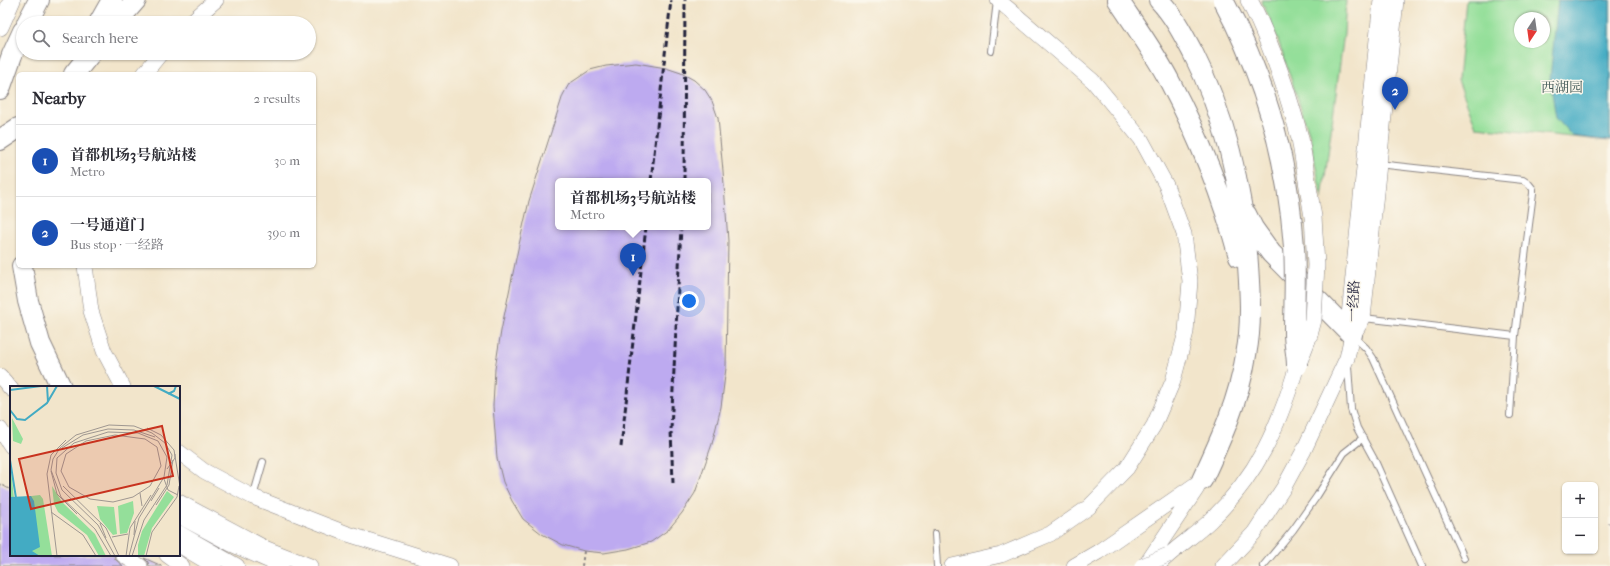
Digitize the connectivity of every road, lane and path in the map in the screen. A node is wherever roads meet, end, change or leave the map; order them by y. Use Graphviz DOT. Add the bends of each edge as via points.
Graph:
graph roads {
  1 [pos="12,0"];
  2 [pos="39,0"];
  3 [pos="136,0"];
  4 [pos="216,0"];
  5 [pos="997,0"];
  6 [pos="1118,0"];
  7 [pos="1159,0"];
  8 [pos="1223,0"];
  9 [pos="1249,0"];
  10 [pos="1382,0"];
  11 [pos="1395,0"];
  12 [pos="1168,8"];
  13 [pos="107,13"];
  14 [pos="31,16"];
  15 [pos="198,16"];
  16 [pos="0,27"];
  17 [pos="16,46"];
  18 [pos="991,51"];
  19 [pos="81,60"];
  20 [pos="85,60"];
  21 [pos="155,60"];
  22 [pos="75,72"];
  23 [pos="76,72"];
  24 [pos="146,72"];
  25 [pos="0,89"];
  26 [pos="16,129"];
  27 [pos="0,140"];
  28 [pos="1378,164"];
  29 [pos="1241,202"];
  30 [pos="22,268"];
  31 [pos="85,268"];
  32 [pos="1250,309"];
  33 [pos="1362,318"];
  34 [pos="1352,335"];
  35 [pos="1516,336"];
  36 [pos="40,343"];
  37 [pos="1347,358"];
  38 [pos="1297,366"];
  39 [pos="0,376"];
  40 [pos="54,386"];
  41 [pos="61,386"];
  42 [pos="122,386"];
  43 [pos="10,388"];
  44 [pos="1510,415"];
  45 [pos="0,429"];
  46 [pos="1363,438"];
  47 [pos="10,444"];
  48 [pos="180,453"];
  49 [pos="263,462"];
  50 [pos="1202,480"];
  51 [pos="253,497"];
  52 [pos="180,503"];
  53 [pos="180,517"];
  54 [pos="180,534"];
  55 [pos="936,534"];
  56 [pos="180,547"];
  57 [pos="584,551"];
  58 [pos="1168,555"];
  59 [pos="125,556"];
  60 [pos="136,556"];
  61 [pos="168,556"];
  62 [pos="1464,558"];
  63 [pos="140,566"];
  64 [pos="146,566"];
  65 [pos="182,566"];
  66 [pos="214,566"];
  67 [pos="237,566"];
  68 [pos="281,566"];
  69 [pos="310,566"];
  70 [pos="450,566"];
  71 [pos="582,566"];
  72 [pos="937,566"];
  73 [pos="952,566"];
  74 [pos="1074,566"];
  75 [pos="1144,566"];
  76 [pos="1157,566"];
  77 [pos="1223,566"];
  78 [pos="1263,566"];
  79 [pos="1422,566"];
  1 -- 16 [label="main road"];
  2 -- 14 [label="highway"];
  3 -- 13 [label="highway"];
  4 -- 15 [label="street"];
  5 -- 18 [label="lane"];
  5 -- 73 [label="street" via="1093,80 1141,139 1166,185 1184,234 1190,281 1187,324 1173,381 1154,426 1127,468 1089,507 1050,534 1002,555"];
  6 -- 32 [label="highway" via="1170,82 1201,148 1235,243"];
  7 -- 12 [label="highway"];
  8 -- 38 [label="highway, bridge" via="1262,86 1284,171 1294,248 1294,338"];
  9 -- 38 [label="main road, bridge" via="1273,53 1288,96 1300,138 1313,217 1313,320"];
  10 -- 34 [label="main road, 一经路" via="1350,316"];
  11 -- 28 [label="main road, 一经路"];
  12 -- 29 [label="highway" via="1198,62 1218,110 1234,165"];
  17 -- 25 [label="highway"];
  19 -- 22 [label="highway"];
  20 -- 23 [label="highway"];
  21 -- 24 [label="street"];
  26 -- 27 [label="highway"];
  28 -- 33 [label="main road, 一经路"];
  28 -- 35 [label="lane" via="1523,180 1529,184 1533,193"];
  29 -- 32 [label="highway"];
  29 -- 34 [label="highway" via="1253,228 1271,254"];
  30 -- 36 [label="highway" via="28,301"];
  31 -- 42 [label="street" via="91,311 104,351"];
  32 -- 50 [label="highway" via="1249,341 1238,394"];
  33 -- 34 [label="main road, 一经路"];
  33 -- 35 [label="lane"];
  34 -- 37 [label="street"];
  34 -- 62 [label="lane" via="1373,358"];
  35 -- 44 [label="lane"];
  36 -- 40 [label="street"];
  36 -- 41 [label="highway"];
  37 -- 46 [label="lane" via="1351,409"];
  37 -- 77 [label="street" via="1284,487 1254,533"];
  38 -- 58 [label="street" via="1276,426 1261,459 1249,477 1214,517"];
  39 -- 43 [label="street"];
  45 -- 47 [label="street"];
  46 -- 78 [label="lane" via="1344,453 1294,530"];
  46 -- 79 [label="lane"];
  48 -- 51 [label="street" via="204,471"];
  49 -- 51 [label="lane"];
  50 -- 74 [label="street"];
  50 -- 75 [label="street"];
  51 -- 70 [label="street" via="348,534"];
  52 -- 69 [label="street" via="267,549"];
  53 -- 68 [label="street" via="231,544"];
  54 -- 67 [label="street"];
  55 -- 72 [label="lane"];
  56 -- 66 [label="street"];
  57 -- 71 [label="path"];
  58 -- 75 [label="street, bridge"];
  58 -- 76 [label="street, bridge"];
  59 -- 63 [label="street"];
  60 -- 64 [label="street"];
  61 -- 65 [label="street"];
}
